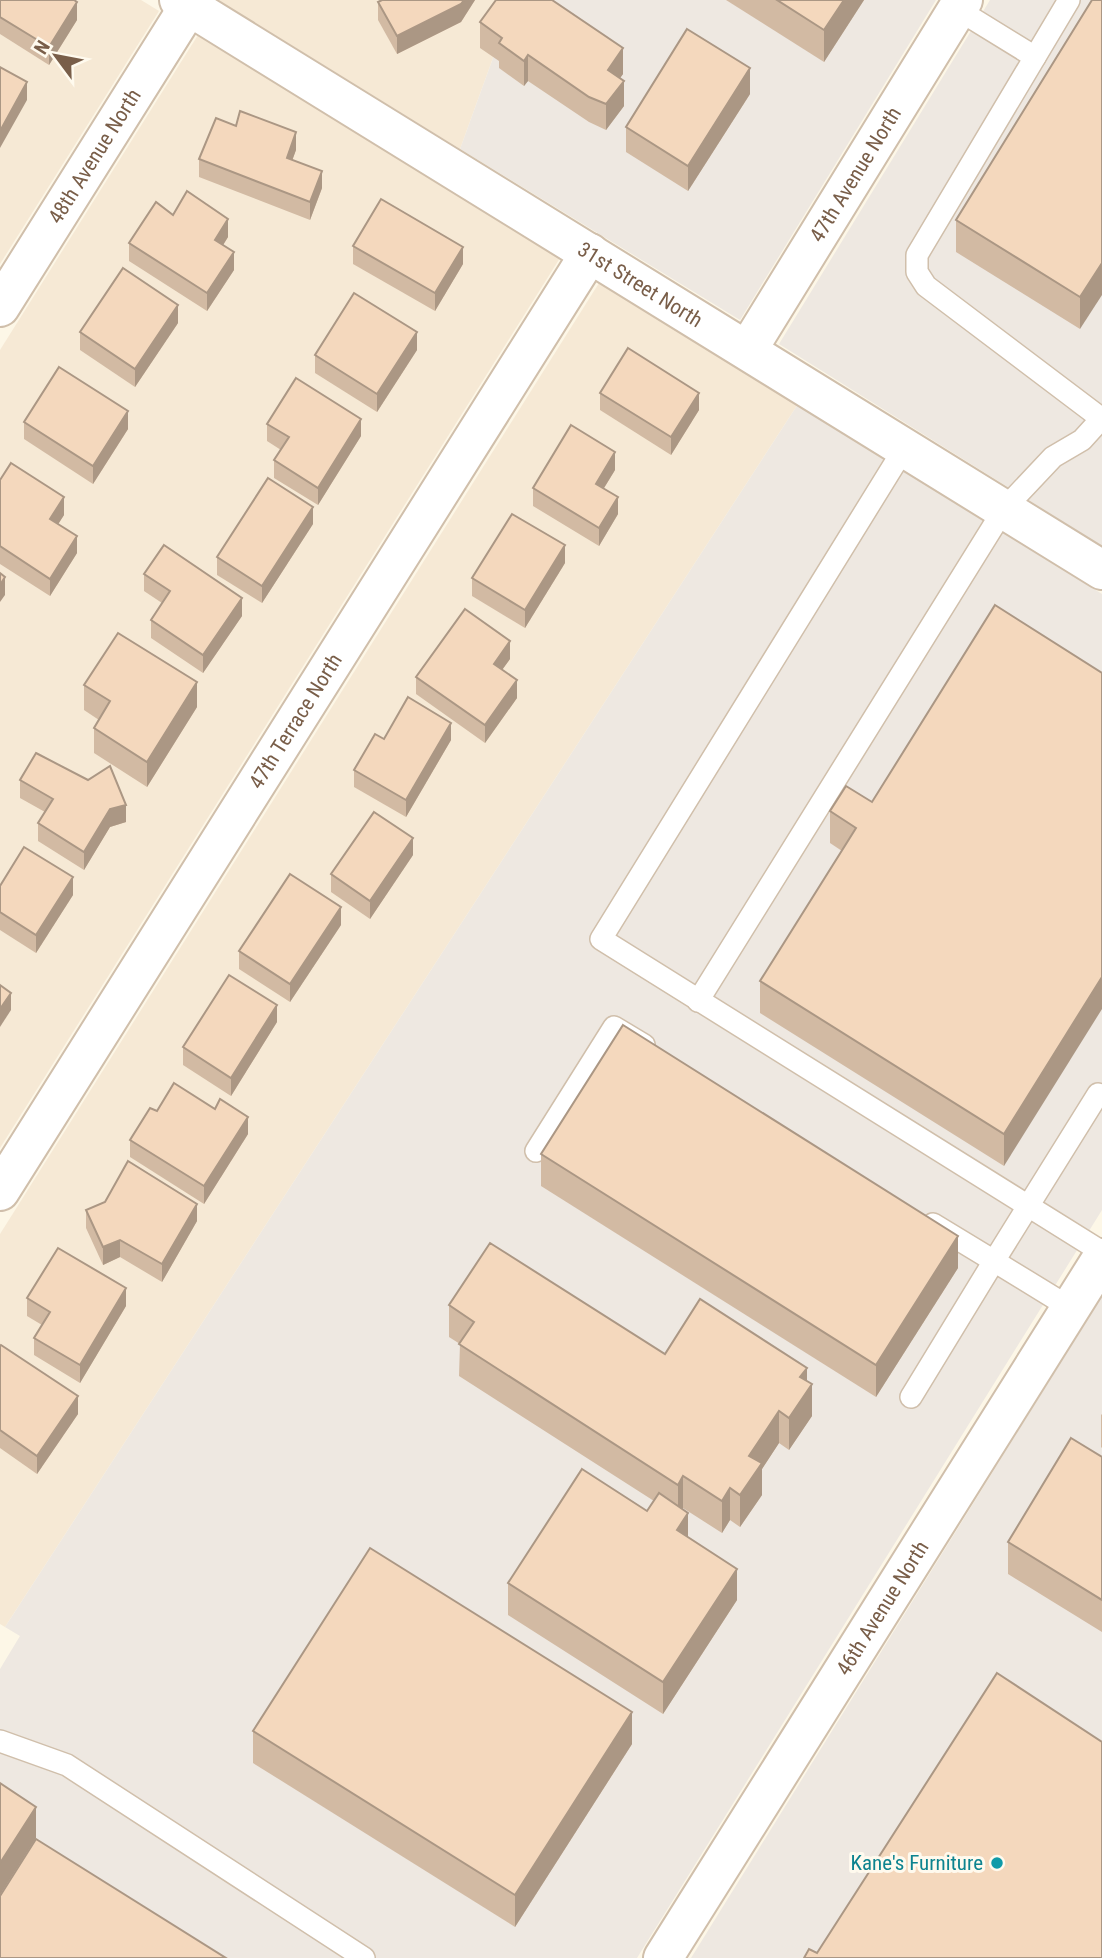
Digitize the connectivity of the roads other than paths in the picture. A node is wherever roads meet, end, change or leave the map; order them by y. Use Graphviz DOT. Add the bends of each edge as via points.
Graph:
graph roads {
  1 [pos="1069,0"];
  2 [pos="184,3"];
  3 [pos="960,4"];
  4 [pos="1035,57"];
  5 [pos="590,253"];
  6 [pos="0,307"];
  7 [pos="748,349"];
  8 [pos="1102,418"];
  9 [pos="905,447"];
  10 [pos="1004,509"];
  11 [pos="1102,570"];
  12 [pos="698,1001"];
  13 [pos="662,1056"];
  14 [pos="1098,1094"];
  15 [pos="536,1151"];
  16 [pos="0,1191"];
  17 [pos="1028,1207"];
  18 [pos="911,1210"];
  19 [pos="1102,1252"];
  20 [pos="1102,1258"];
  21 [pos="994,1261"];
  22 [pos="1069,1307"];
  23 [pos="911,1396"];
  24 [pos="0,1741"];
  25 [pos="364,1958"];
  26 [pos="663,1958"];
  1 -- 4 [label="lane"];
  2 -- 5 [label="street, 31st Street North"];
  2 -- 6 [label="street, 48th Avenue North"];
  3 -- 4 [label="lane"];
  3 -- 7 [label="street, 47th Avenue North"];
  4 -- 8 [label="lane" via="917,255 917,272 926,286"];
  5 -- 7 [label="street, 31st Street North"];
  5 -- 16 [label="street, 47th Terrace North"];
  7 -- 9 [label="street, 31st Street North"];
  8 -- 10 [label="lane" via="1082,440 1053,457"];
  9 -- 10 [label="street, 31st Street North"];
  9 -- 12 [label="lane" via="601,939"];
  10 -- 11 [label="street, 31st Street North"];
  10 -- 12 [label="lane"];
  12 -- 17 [label="lane"];
  13 -- 15 [label="lane" via="614,1027"];
  14 -- 17 [label="lane"];
  17 -- 19 [label="lane"];
  17 -- 21 [label="lane"];
  18 -- 21 [label="lane"];
  20 -- 22 [label="street, 46th Avenue North"];
  21 -- 22 [label="lane"];
  21 -- 23 [label="lane"];
  22 -- 26 [label="street, 46th Avenue North"];
  24 -- 25 [label="lane" via="67,1765"];
}
